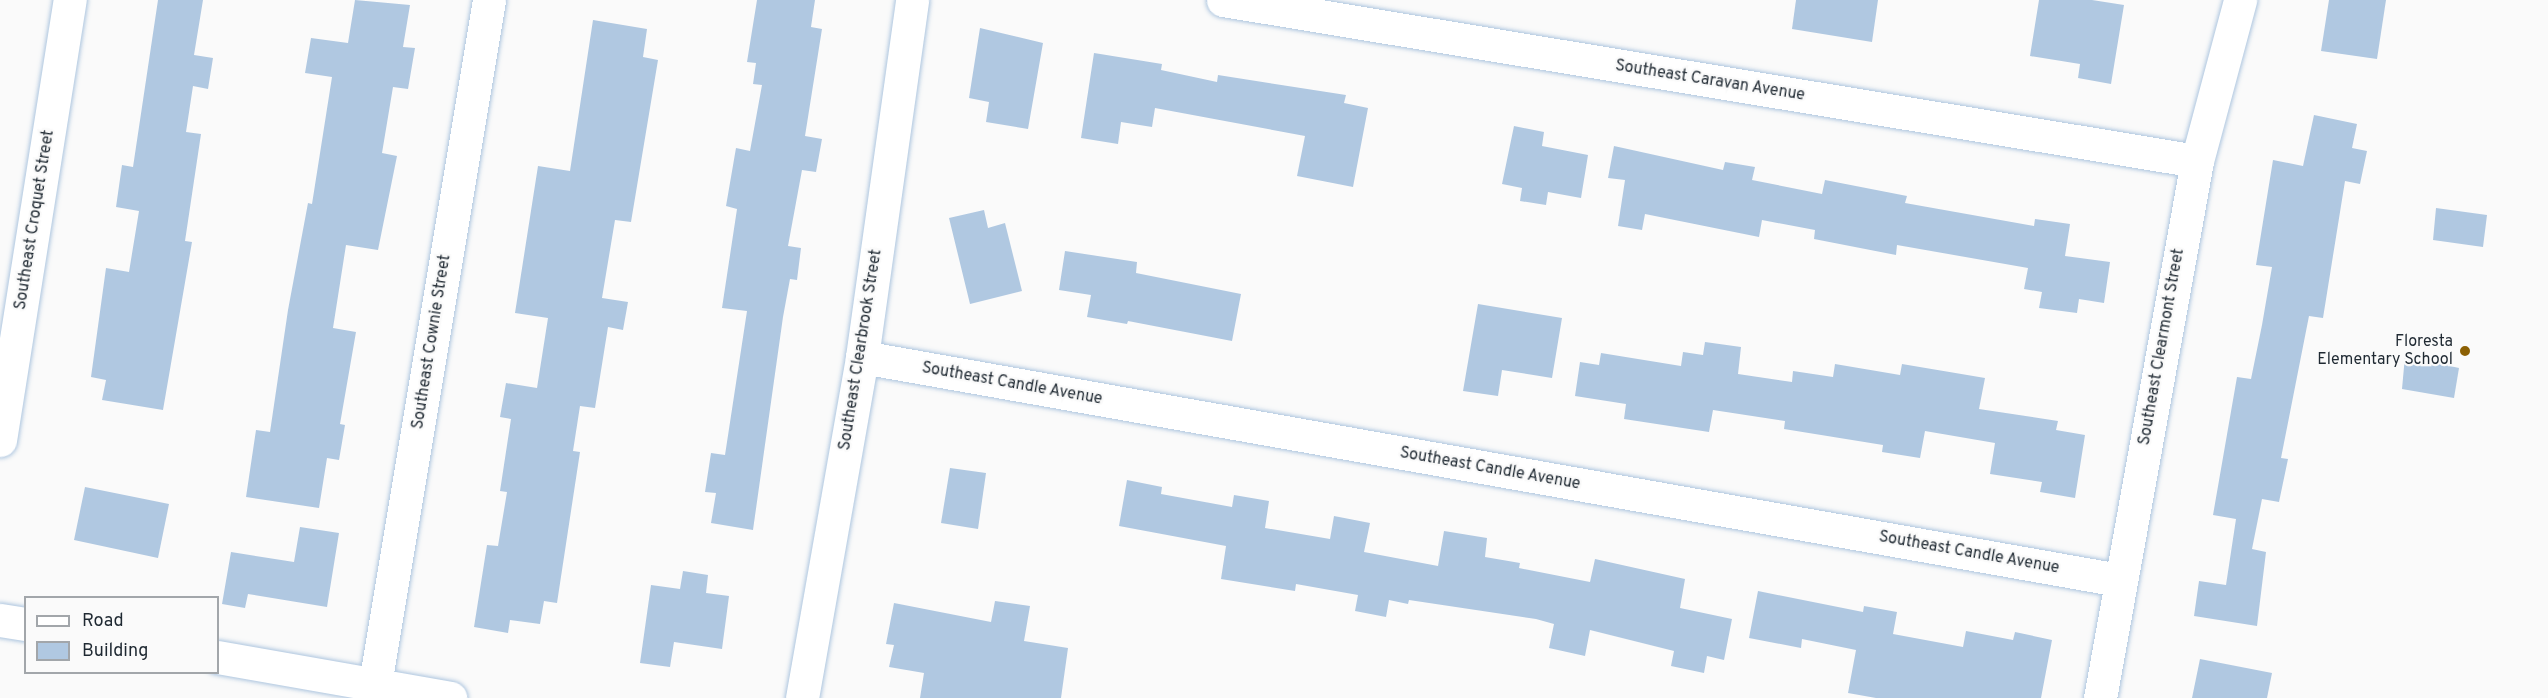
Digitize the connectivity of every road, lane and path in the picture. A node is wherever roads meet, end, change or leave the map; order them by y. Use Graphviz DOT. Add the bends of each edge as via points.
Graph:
graph roads {
  1 [pos="70,0"];
  2 [pos="489,0"];
  3 [pos="912,0"];
  4 [pos="1223,0"];
  5 [pos="2240,0"];
  6 [pos="1308,8"];
  7 [pos="2197,161"];
  8 [pos="862,357"];
  9 [pos="0,440"];
  10 [pos="2119,580"];
  11 [pos="0,620"];
  12 [pos="24,624"];
  13 [pos="219,657"];
  14 [pos="375,684"];
  15 [pos="450,698"];
  16 [pos="802,698"];
  17 [pos="2100,698"];
  1 -- 9 [label="street, Southeast Croquet Street"];
  2 -- 14 [label="street, Southeast Cownie Street"];
  3 -- 8 [label="street, Southeast Clearbrook Street"];
  4 -- 6 [label="street, Southeast Caravan Avenue"];
  5 -- 7 [label="street, Southeast Clearmont Street"];
  6 -- 7 [label="street, Southeast Caravan Avenue"];
  7 -- 10 [label="street, Southeast Clearmont Street"];
  8 -- 10 [label="street, Southeast Candle Avenue"];
  8 -- 16 [label="street, Southeast Clearbrook Street"];
  10 -- 17 [label="street, Southeast Clearmont Street"];
  11 -- 12 [label="street"];
  13 -- 14 [label="street"];
  14 -- 15 [label="street"];
}
